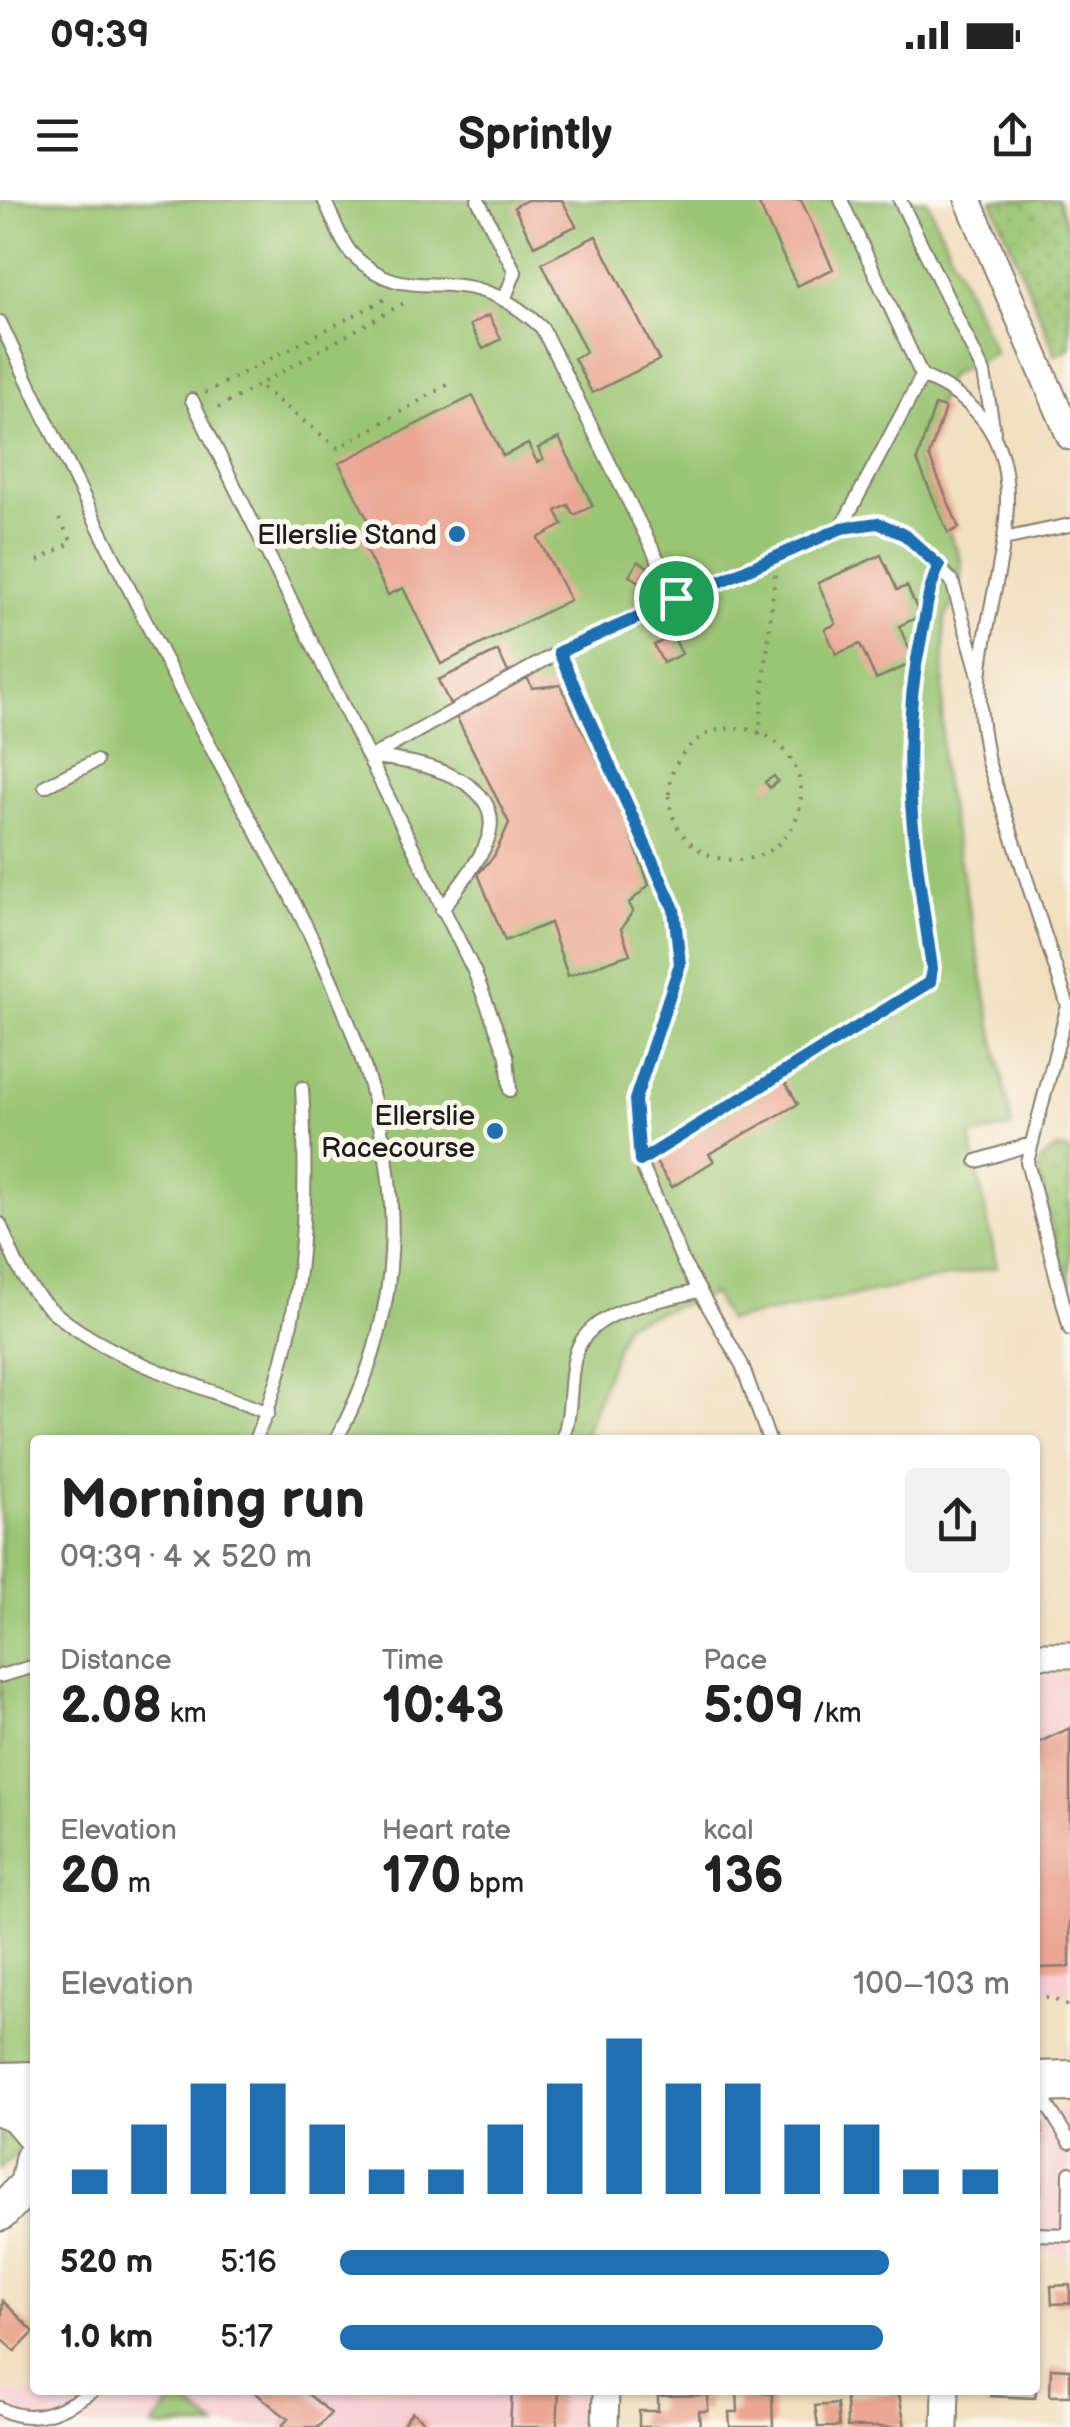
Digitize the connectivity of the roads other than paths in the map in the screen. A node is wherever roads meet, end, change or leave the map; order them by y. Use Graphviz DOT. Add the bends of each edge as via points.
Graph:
graph roads {
  1 [pos="324,200"];
  2 [pos="478,200"];
  3 [pos="840,200"];
  4 [pos="900,200"];
  5 [pos="968,200"];
  6 [pos="504,300"];
  7 [pos="0,322"];
  8 [pos="922,376"];
  9 [pos="192,400"];
  10 [pos="994,432"];
  11 [pos="1070,437"];
  12 [pos="1070,526"];
  13 [pos="842,528"];
  14 [pos="1004,539"];
  15 [pos="939,566"];
  16 [pos="676,598"];
  17 [pos="559,652"];
  18 [pos="980,680"];
  19 [pos="371,757"];
  20 [pos="96,761"];
  21 [pos="45,786"];
  22 [pos="442,910"];
  23 [pos="1069,1011"];
  24 [pos="302,1088"];
  25 [pos="510,1090"];
  26 [pos="1031,1144"];
  27 [pos="640,1161"];
  28 [pos="976,1161"];
  29 [pos="0,1224"];
  30 [pos="698,1290"];
  31 [pos="1070,1329"];
  32 [pos="268,1413"];
  33 [pos="257,1435"];
  34 [pos="338,1435"];
  35 [pos="564,1435"];
  36 [pos="767,1435"];
  37 [pos="1070,1643"];
  38 [pos="1050,1655"];
  39 [pos="30,1667"];
  40 [pos="0,1676"];
  41 [pos="1040,2054"];
  42 [pos="1070,2054"];
  43 [pos="30,2085"];
  44 [pos="1048,2090"];
  45 [pos="9,2100"];
  46 [pos="1070,2117"];
  47 [pos="30,2126"];
  48 [pos="1070,2142"];
  49 [pos="1070,2173"];
  50 [pos="30,2178"];
  51 [pos="0,2212"];
  52 [pos="1040,2234"];
  53 [pos="1070,2235"];
  54 [pos="86,2395"];
  55 [pos="606,2395"];
  56 [pos="946,2395"];
  57 [pos="0,2408"];
  58 [pos="606,2427"];
  59 [pos="945,2427"];
  1 -- 6 [label="lane" via="351,253 382,276 413,286 475,288"];
  2 -- 6 [label="lane" via="514,272"];
  3 -- 8 [label="lane"];
  4 -- 10 [label="lane" via="984,373"];
  5 -- 11 [label="street"];
  6 -- 16 [label="lane" via="542,328"];
  7 -- 34 [label="lane" via="97,530 364,1054 387,1154 390,1271 372,1363"];
  8 -- 10 [label="lane" via="957,392"];
  8 -- 13 [label="lane"];
  9 -- 19 [label="lane"];
  10 -- 14 [label="lane" via="1010,498"];
  12 -- 14 [label="lane"];
  13 -- 15 [label="lane" via="878,523 905,535"];
  13 -- 16 [label="lane"];
  14 -- 18 [label="lane"];
  15 -- 18 [label="lane" via="958,594"];
  15 -- 27 [label="lane" via="929,586 911,686 907,789 930,982"];
  16 -- 17 [label="lane"];
  17 -- 19 [label="lane"];
  17 -- 27 [label="lane" via="674,909 680,964 635,1100"];
  18 -- 23 [label="lane" via="988,762"];
  19 -- 22 [label="lane"];
  19 -- 22 [label="lane" via="418,761 459,777 482,800 490,825 486,845"];
  20 -- 21 [label="lane"];
  22 -- 25 [label="lane" via="481,988 506,1056"];
  23 -- 26 [label="lane"];
  24 -- 32 [label="lane" via="308,1176 302,1258"];
  26 -- 28 [label="lane"];
  26 -- 31 [label="lane" via="1027,1162"];
  27 -- 30 [label="lane"];
  29 -- 32 [label="lane" via="23,1277 70,1325"];
  30 -- 35 [label="lane" via="615,1314 585,1334 575,1352 572,1414"];
  30 -- 36 [label="lane" via="742,1365"];
  32 -- 33 [label="lane"];
  37 -- 38 [label="street"];
  39 -- 40 [label="lane"];
  41 -- 42 [label="main road"];
  43 -- 45 [label="main road"];
  44 -- 46 [label="lane"];
  44 -- 48 [label="lane"];
  45 -- 47 [label="main road"];
  49 -- 53 [label="lane"];
  50 -- 51 [label="main road"];
  52 -- 53 [label="lane"];
  54 -- 57 [label="lane" via="34,2420 12,2418"];
  55 -- 58 [label="street"];
  56 -- 59 [label="street"];
}
